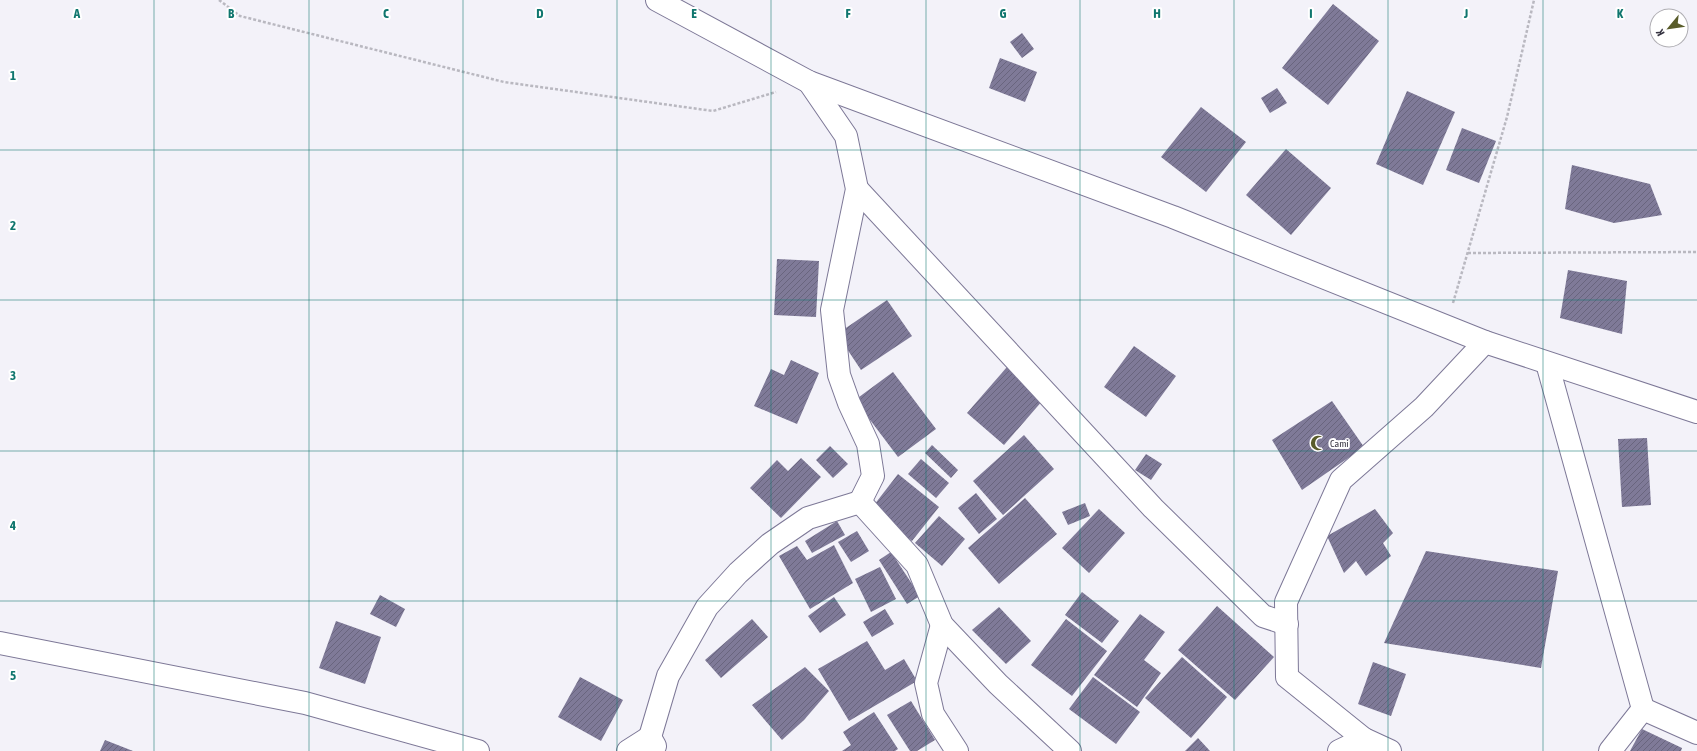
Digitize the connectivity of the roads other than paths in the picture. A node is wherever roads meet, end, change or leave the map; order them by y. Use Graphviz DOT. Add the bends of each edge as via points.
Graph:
graph roads {
  1 [pos="657,0"];
  2 [pos="809,82"];
  3 [pos="857,189"];
  4 [pos="1485,342"];
  5 [pos="1548,363"];
  6 [pos="1697,412"];
  7 [pos="860,502"];
  8 [pos="1287,624"];
  9 [pos="942,625"];
  10 [pos="0,643"];
  11 [pos="1643,709"];
  12 [pos="1697,734"];
  13 [pos="1364,739"];
  14 [pos="653,746"];
  15 [pos="478,751"];
  16 [pos="628,751"];
  17 [pos="957,751"];
  18 [pos="1070,751"];
  19 [pos="1339,751"];
  20 [pos="1390,751"];
  21 [pos="1610,751"];
  1 -- 2 [label="street"];
  2 -- 3 [label="street" via="846,136"];
  2 -- 4 [label="street" via="1173,217"];
  3 -- 7 [label="street" via="832,310 839,375 848,403 868,444 874,476"];
  3 -- 8 [label="street" via="1153,508 1263,616"];
  4 -- 5 [label="street"];
  4 -- 8 [label="street" via="1424,407 1342,480 1286,602"];
  5 -- 6 [label="street"];
  5 -- 11 [label="street"];
  7 -- 9 [label="street" via="918,565"];
  7 -- 14 [label="street" via="808,518 770,544 707,607 668,676"];
  8 -- 13 [label="street" via="1287,677"];
  9 -- 17 [label="street" via="926,683 933,714"];
  9 -- 18 [label="street" via="998,684"];
  10 -- 15 [label="street" via="305,703"];
  11 -- 12 [label="street"];
  11 -- 21 [label="street"];
  13 -- 19 [label="street"];
  13 -- 20 [label="street"];
  14 -- 16 [label="street"];
}
